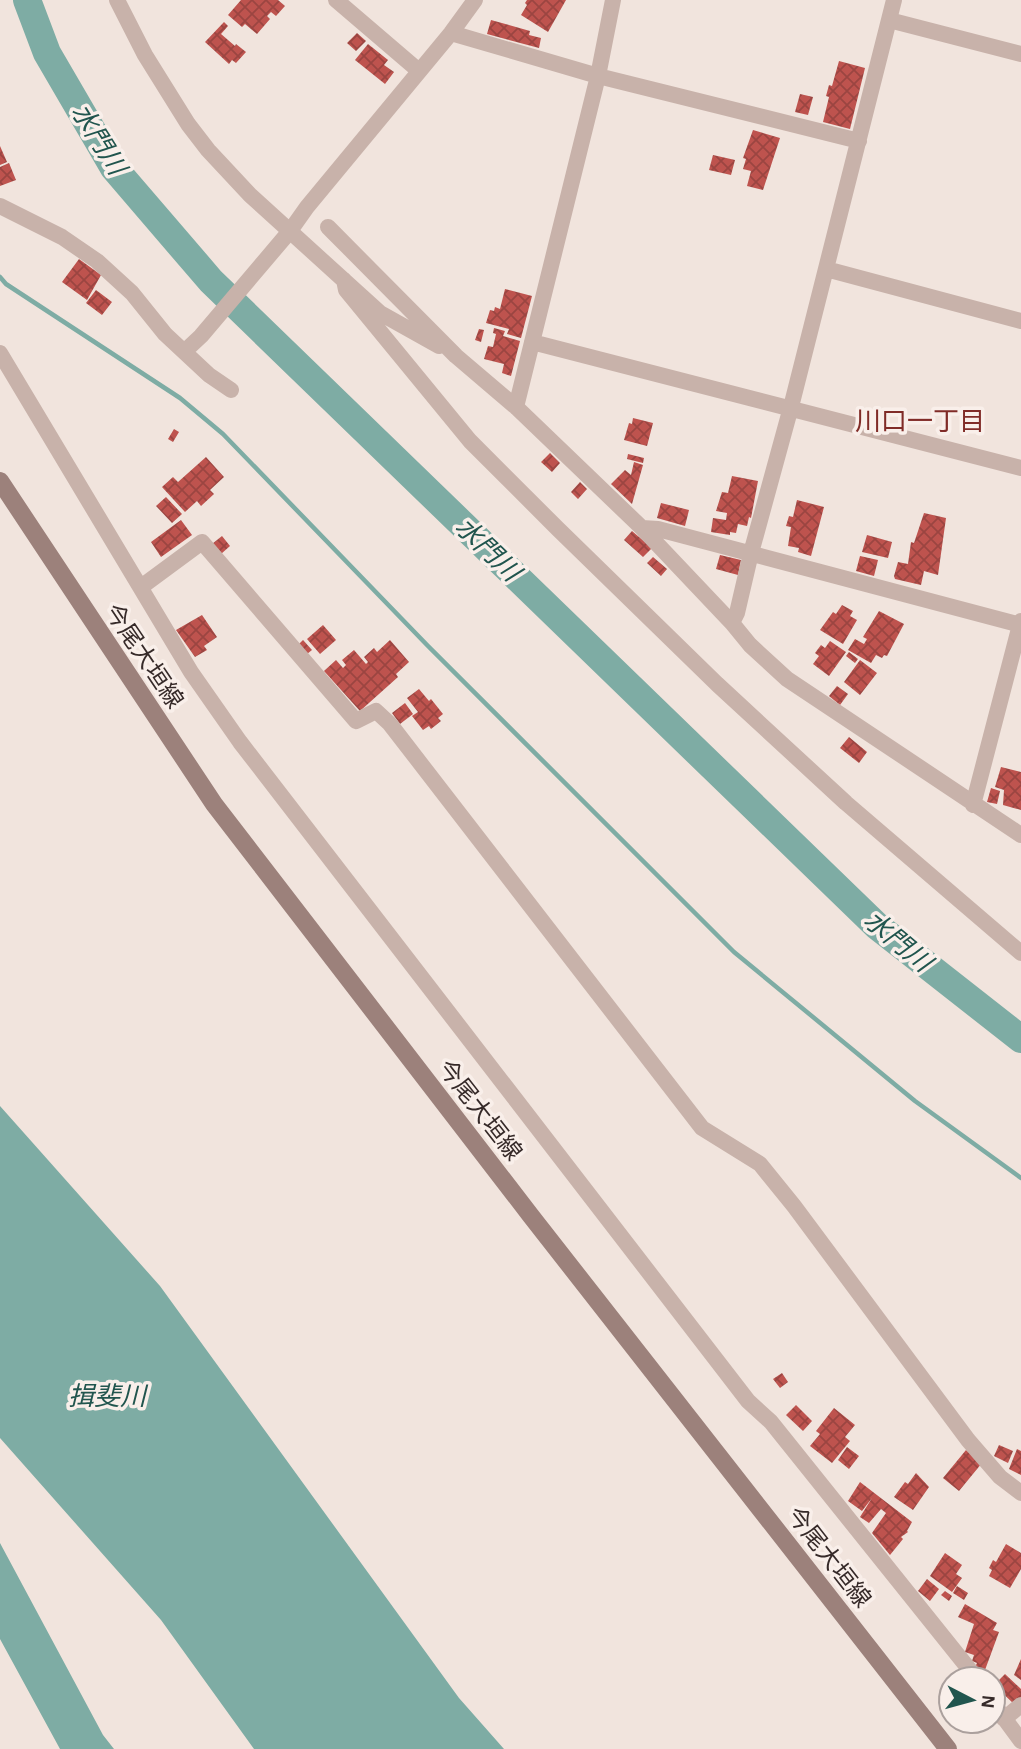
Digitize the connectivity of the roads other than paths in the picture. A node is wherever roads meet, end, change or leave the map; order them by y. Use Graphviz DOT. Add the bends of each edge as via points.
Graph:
graph roads {
  1 [pos="117,0"];
  2 [pos="336,0"];
  3 [pos="475,0"];
  4 [pos="613,0"];
  5 [pos="894,0"];
  6 [pos="889,20"];
  7 [pos="451,33"];
  8 [pos="1021,54"];
  9 [pos="419,71"];
  10 [pos="598,75"];
  11 [pos="859,141"];
  12 [pos="0,206"];
  13 [pos="328,227"];
  14 [pos="285,237"];
  15 [pos="826,270"];
  16 [pos="344,280"];
  17 [pos="1021,321"];
  18 [pos="531,342"];
  19 [pos="185,351"];
  20 [pos="0,353"];
  21 [pos="456,356"];
  22 [pos="231,390"];
  23 [pos="516,407"];
  24 [pos="791,407"];
  25 [pos="1021,468"];
  26 [pos="0,481"];
  27 [pos="642,528"];
  28 [pos="751,553"];
  29 [pos="141,586"];
  30 [pos="732,623"];
  31 [pos="1021,624"];
  32 [pos="973,805"];
  33 [pos="1021,835"];
  34 [pos="1021,953"];
  35 [pos="1021,1493"];
  36 [pos="965,1665"];
  37 [pos="1021,1705"];
  38 [pos="1007,1717"];
  39 [pos="1007,1723"];
  40 [pos="1021,1741"];
  41 [pos="948,1749"];
  1 -- 14 [label="street" via="188,124"];
  2 -- 9 [label="street"];
  3 -- 7 [label="street"];
  4 -- 10 [label="street"];
  5 -- 6 [label="street"];
  6 -- 8 [label="street"];
  6 -- 11 [label="street"];
  7 -- 9 [label="street"];
  7 -- 10 [label="street"];
  9 -- 14 [label="street"];
  10 -- 11 [label="street"];
  10 -- 18 [label="street"];
  11 -- 15 [label="street"];
  12 -- 19 [label="street" via="62,237 97,261"];
  13 -- 21 [label="street"];
  14 -- 16 [label="street"];
  14 -- 19 [label="street"];
  15 -- 17 [label="street"];
  15 -- 24 [label="street"];
  16 -- 21 [label="street" via="380,313"];
  16 -- 34 [label="street" via="346,290 470,441 558,529 836,794"];
  18 -- 23 [label="street"];
  18 -- 24 [label="street"];
  19 -- 22 [label="street"];
  20 -- 29 [label="street"];
  21 -- 23 [label="street"];
  23 -- 27 [label="street"];
  24 -- 25 [label="street"];
  24 -- 28 [label="street"];
  26 -- 41 [label="main road, 今尾大垣線" via="214,804"];
  27 -- 28 [label="street"];
  27 -- 30 [label="street"];
  28 -- 30 [label="street"];
  28 -- 31 [label="street"];
  29 -- 35 [label="street" via="202,542 356,721 376,711 390,724 702,1128 760,1164 968,1440 1000,1477"];
  29 -- 36 [label="street" via="191,672 240,742 748,1401 771,1422"];
  30 -- 32 [label="street" via="787,679"];
  31 -- 32 [label="street"];
  32 -- 33 [label="street"];
  37 -- 38 [label="street"];
  39 -- 40 [label="street"];
}
